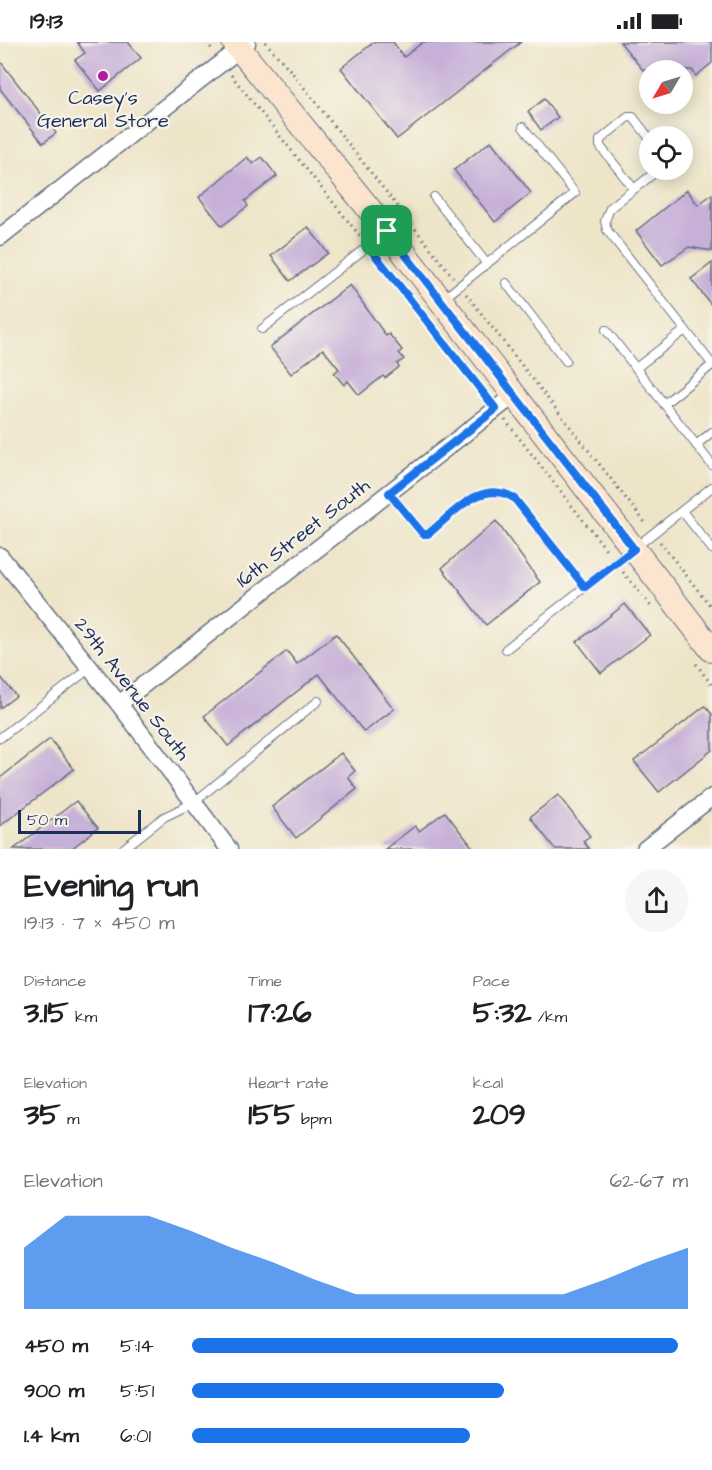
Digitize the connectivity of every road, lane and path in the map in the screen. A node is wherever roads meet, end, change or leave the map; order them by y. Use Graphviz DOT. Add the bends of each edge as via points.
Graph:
graph roads {
  1 [pos="207,42"];
  2 [pos="265,42"];
  3 [pos="236,49"];
  4 [pos="640,126"];
  5 [pos="523,127"];
  6 [pos="645,180"];
  7 [pos="634,189"];
  8 [pos="434,196"];
  9 [pos="0,237"];
  10 [pos="377,239"];
  11 [pos="487,264"];
  12 [pos="506,283"];
  13 [pos="460,286"];
  14 [pos="441,301"];
  15 [pos="262,329"];
  16 [pos="606,330"];
  17 [pos="685,330"];
  18 [pos="566,361"];
  19 [pos="712,364"];
  20 [pos="636,368"];
  21 [pos="505,402"];
  22 [pos="664,404"];
  23 [pos="712,432"];
  24 [pos="696,445"];
  25 [pos="712,465"];
  26 [pos="712,487"];
  27 [pos="389,493"];
  28 [pos="682,511"];
  29 [pos="653,533"];
  30 [pos="712,547"];
  31 [pos="0,556"];
  32 [pos="625,556"];
  33 [pos="585,587"];
  34 [pos="712,608"];
  35 [pos="653,610"];
  36 [pos="507,649"];
  37 [pos="701,653"];
  38 [pos="90,668"];
  39 [pos="712,685"];
  40 [pos="318,701"];
  41 [pos="118,704"];
  42 [pos="0,738"];
  43 [pos="712,796"];
  44 [pos="193,802"];
  45 [pos="123,849"];
  46 [pos="229,849"];
  47 [pos="645,849"];
  1 -- 3 [label="path"];
  2 -- 13 [label="path"];
  3 -- 9 [label="street"];
  3 -- 10 [label="street"];
  3 -- 10 [label="path"];
  4 -- 7 [label="lane" via="633,117 628,117 600,140 600,146"];
  5 -- 11 [label="lane" via="575,193"];
  6 -- 7 [label="lane"];
  7 -- 17 [label="lane" via="610,208 605,221 607,230"];
  8 -- 11 [label="lane"];
  10 -- 14 [label="street"];
  10 -- 15 [label="lane"];
  10 -- 21 [label="path"];
  11 -- 13 [label="lane"];
  12 -- 18 [label="lane"];
  13 -- 14 [label="lane"];
  13 -- 29 [label="path"];
  14 -- 21 [label="street"];
  16 -- 20 [label="lane"];
  17 -- 19 [label="lane"];
  17 -- 20 [label="lane"];
  19 -- 22 [label="lane"];
  20 -- 22 [label="lane"];
  21 -- 27 [label="street, 16th Street South"];
  21 -- 32 [label="street"];
  21 -- 32 [label="path"];
  22 -- 24 [label="lane"];
  23 -- 24 [label="lane"];
  24 -- 25 [label="lane"];
  26 -- 28 [label="lane"];
  27 -- 33 [label="lane" via="423,534 428,534 478,494 503,491 514,498"];
  27 -- 41 [label="street, 16th Street South"];
  28 -- 29 [label="lane"];
  28 -- 30 [label="lane"];
  29 -- 32 [label="lane"];
  29 -- 34 [label="path"];
  31 -- 38 [label="street, 29th Avenue South"];
  32 -- 33 [label="lane"];
  32 -- 35 [label="path"];
  32 -- 37 [label="street"];
  33 -- 36 [label="lane"];
  37 -- 39 [label="path"];
  38 -- 41 [label="street, 29th Avenue South"];
  38 -- 42 [label="lane"];
  40 -- 44 [label="lane"];
  41 -- 44 [label="street, 29th Avenue South"];
  43 -- 47 [label="street"];
  44 -- 45 [label="lane" via="164,817"];
  44 -- 46 [label="street, 29th Avenue South"];
}
